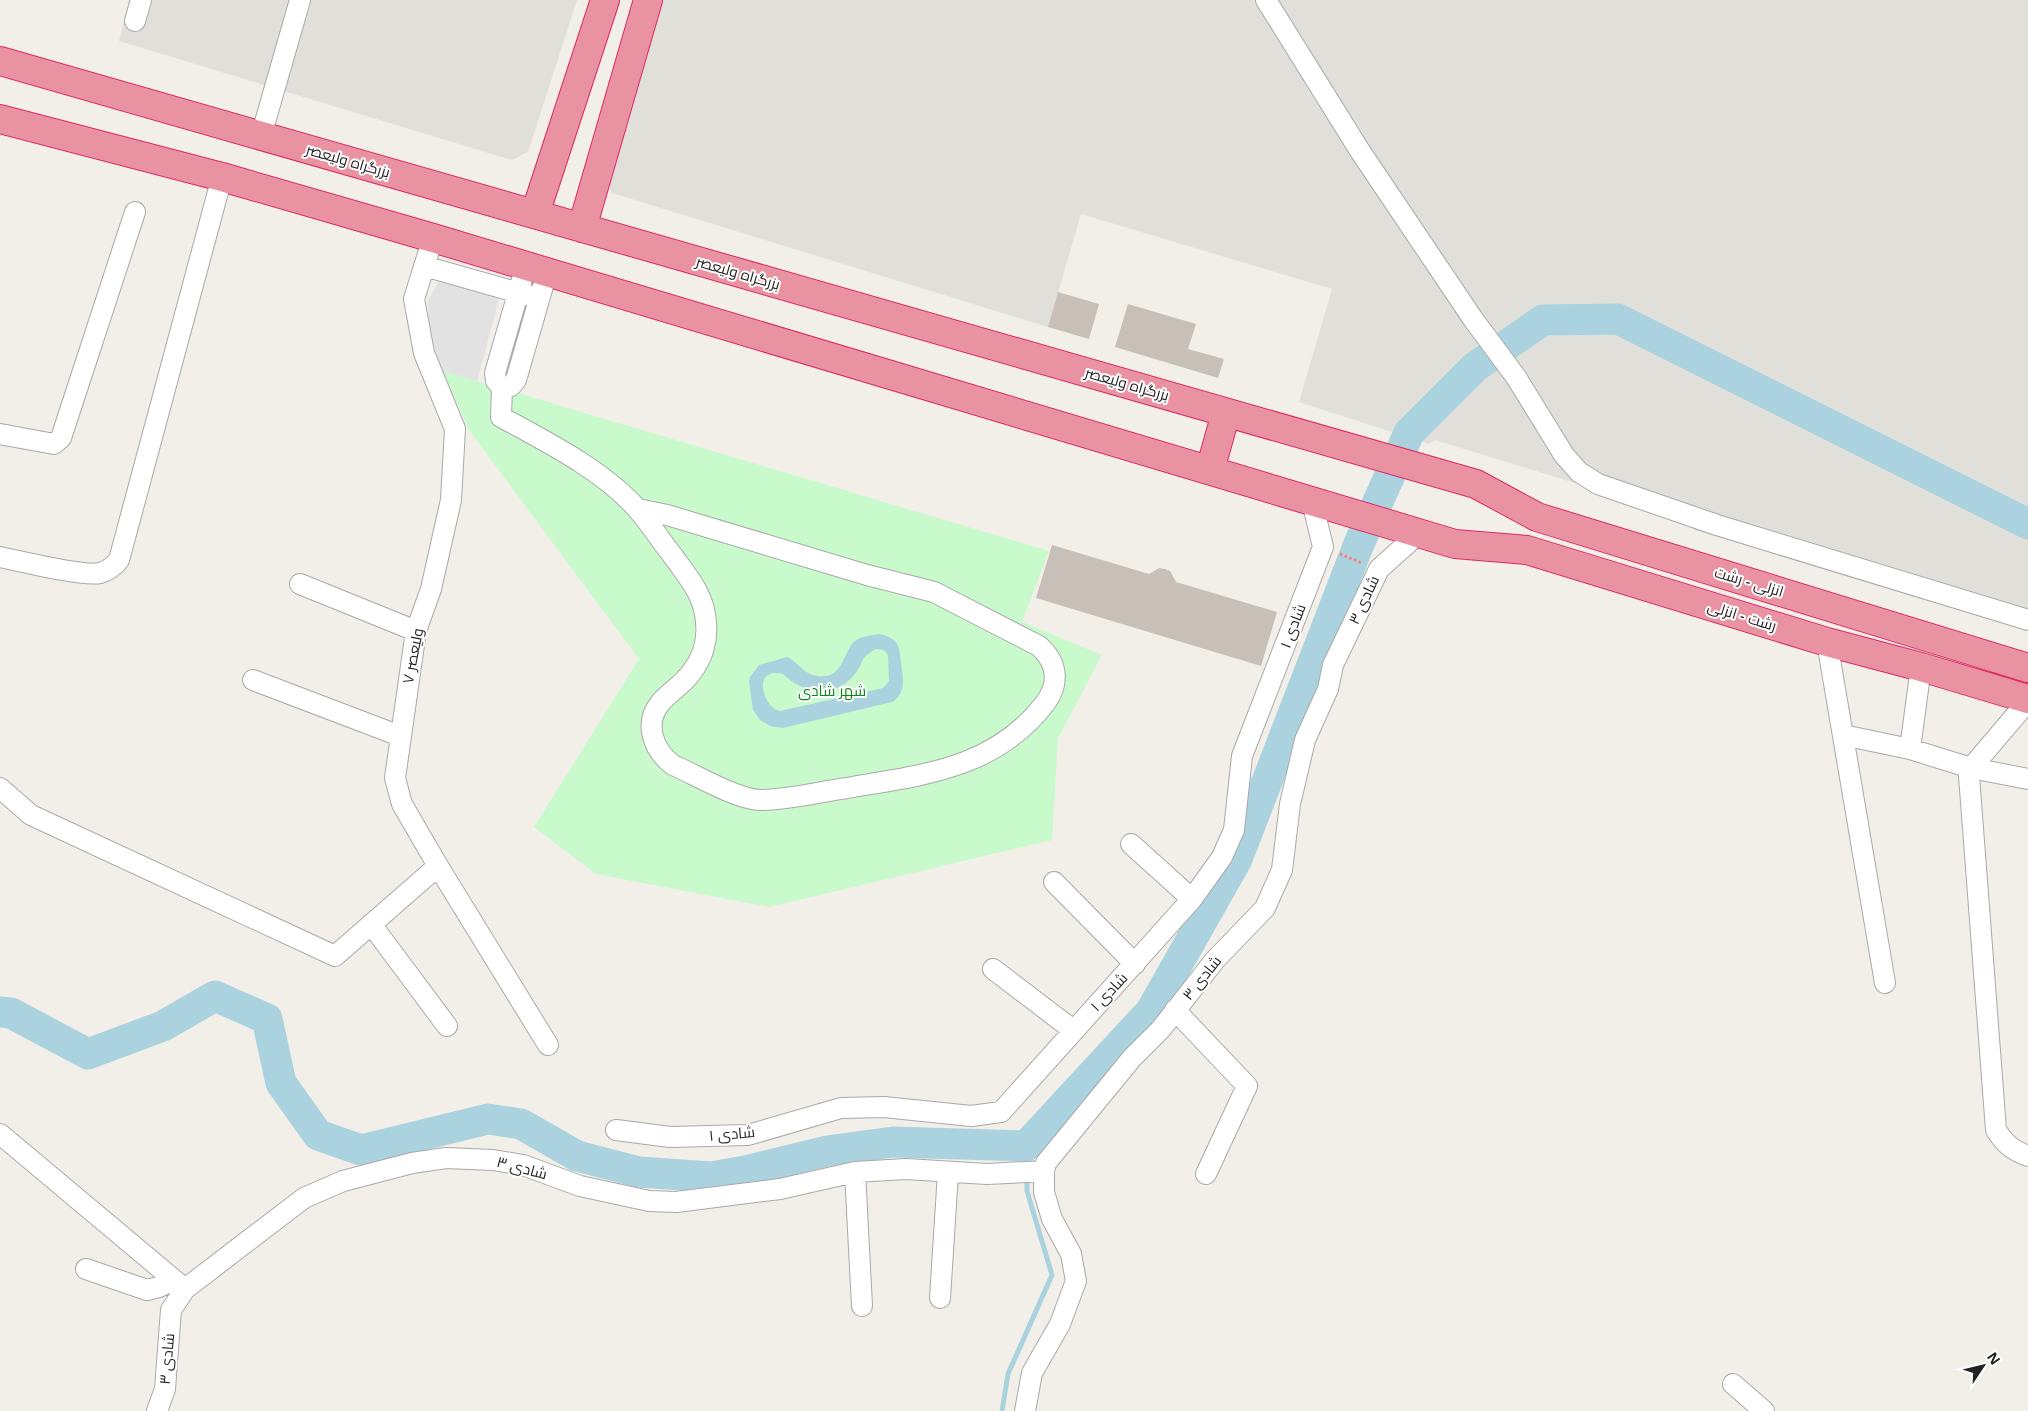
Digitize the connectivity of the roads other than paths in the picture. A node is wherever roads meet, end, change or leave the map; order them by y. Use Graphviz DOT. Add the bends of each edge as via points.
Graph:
graph roads {
  1 [pos="141,0"];
  2 [pos="300,0"];
  3 [pos="605,0"];
  4 [pos="648,0"];
  5 [pos="1266,0"];
  6 [pos="135,21"];
  7 [pos="0,61"];
  8 [pos="0,119"];
  9 [pos="261,136"];
  10 [pos="222,177"];
  11 [pos="135,212"];
  12 [pos="535,214"];
  13 [pos="582,228"];
  14 [pos="433,238"];
  15 [pos="424,266"];
  16 [pos="537,269"];
  17 [pos="518,293"];
  18 [pos="540,299"];
  19 [pos="502,386"];
  20 [pos="1226,412"];
  21 [pos="0,434"];
  22 [pos="1210,470"];
  23 [pos="1476,484"];
  24 [pos="1319,503"];
  25 [pos="638,510"];
  26 [pos="1412,531"];
  27 [pos="0,557"];
  28 [pos="300,584"];
  29 [pos="2028,620"];
  30 [pos="416,631"];
  31 [pos="1827,642"];
  32 [pos="1920,667"];
  33 [pos="2028,668"];
  34 [pos="253,680"];
  35 [pos="2028,700"];
  36 [pos="1843,735"];
  37 [pos="400,736"];
  38 [pos="1910,749"];
  39 [pos="1971,768"];
  40 [pos="2028,779"];
  41 [pos="0,788"];
  42 [pos="1131,844"];
  43 [pos="438,866"];
  44 [pos="1054,882"];
  45 [pos="1192,899"];
  46 [pos="371,924"];
  47 [pos="1135,964"];
  48 [pos="993,969"];
  49 [pos="1885,983"];
  50 [pos="1175,1010"];
  51 [pos="447,1026"];
  52 [pos="1073,1030"];
  53 [pos="548,1045"];
  54 [pos="616,1130"];
  55 [pos="0,1134"];
  56 [pos="2028,1156"];
  57 [pos="1044,1171"];
  58 [pos="855,1172"];
  59 [pos="948,1173"];
  60 [pos="1206,1174"];
  61 [pos="86,1269"];
  62 [pos="179,1285"];
  63 [pos="940,1298"];
  64 [pos="862,1306"];
  65 [pos="1733,1384"];
  66 [pos="156,1411"];
  67 [pos="1024,1411"];
  68 [pos="1764,1411"];
  1 -- 6 [label="street"];
  2 -- 9 [label="street"];
  3 -- 12 [label="highway"];
  4 -- 13 [label="highway"];
  5 -- 29 [label="street" via="1360,151 1473,319 1516,376 1564,455 1579,472 1598,484 1716,525"];
  7 -- 9 [label="highway, بزرگراه ولیعصر"];
  8 -- 10 [label="highway"];
  9 -- 12 [label="highway, بزرگراه ولیعصر"];
  10 -- 14 [label="highway"];
  10 -- 27 [label="street" via="119,560 99,574"];
  11 -- 21 [label="street" via="61,438 54,444"];
  12 -- 13 [label="highway, بزرگراه ولیعصر"];
  13 -- 20 [label="highway, بزرگراه ولیعصر"];
  14 -- 15 [label="street, ولیعصر ۷"];
  14 -- 16 [label="highway"];
  15 -- 17 [label="street"];
  15 -- 30 [label="street, ولیعصر ۷" via="414,299 420,335 424,353 455,428 451,500 431,589"];
  16 -- 17 [label="street"];
  16 -- 18 [label="street"];
  16 -- 22 [label="highway"];
  17 -- 18 [label="street"];
  17 -- 19 [label="street" via="495,373 496,381"];
  18 -- 19 [label="street" via="516,380 511,386"];
  19 -- 25 [label="street" via="501,417 607,481"];
  20 -- 22 [label="highway"];
  20 -- 23 [label="highway, بزرگراه ولیعصر"];
  22 -- 24 [label="highway"];
  23 -- 33 [label="highway, انزلی - رشت" via="1537,517"];
  24 -- 26 [label="highway"];
  24 -- 45 [label="street, شادی ۱" via="1323,547 1242,756 1234,830 1222,857"];
  25 -- 25 [label="street" via="697,590 707,625 698,663 655,711 654,741 665,759 673,765 744,797 760,800 788,798 949,768 982,755 1009,737 1036,714 1052,694 1056,679 1053,664 1039,646 934,592 667,515"];
  26 -- 31 [label="highway, رشت - انزلی" via="1455,544 1527,550"];
  26 -- 50 [label="street, شادی ۳" via="1408,544 1378,569 1333,665 1328,689 1305,740 1290,804 1282,870 1265,908 1215,960"];
  28 -- 30 [label="street"];
  30 -- 37 [label="street, ولیعصر ۷"];
  31 -- 32 [label="highway, رشت - انزلی"];
  31 -- 36 [label="street"];
  32 -- 35 [label="highway, رشت - انزلی"];
  32 -- 38 [label="street"];
  34 -- 37 [label="street"];
  35 -- 39 [label="street"];
  36 -- 38 [label="street"];
  36 -- 49 [label="street"];
  37 -- 43 [label="street, ولیعصر ۷" via="395,778 402,804"];
  38 -- 39 [label="street"];
  39 -- 40 [label="street"];
  39 -- 56 [label="street" via="1969,776 1996,1130 2004,1143"];
  41 -- 46 [label="street" via="31,815 335,956"];
  42 -- 45 [label="street"];
  43 -- 46 [label="street"];
  43 -- 53 [label="street, ولیعصر ۷"];
  44 -- 47 [label="street"];
  45 -- 47 [label="street, شادی ۱"];
  46 -- 51 [label="street"];
  47 -- 52 [label="street, شادی ۱"];
  48 -- 52 [label="street"];
  50 -- 57 [label="street, شادی ۳" via="1046,1163"];
  50 -- 60 [label="street" via="1247,1086"];
  52 -- 54 [label="street, شادی ۱" via="1001,1112 971,1116 884,1107 841,1108 748,1135 670,1137"];
  55 -- 62 [label="street"];
  57 -- 59 [label="street, شادی ۳"];
  57 -- 67 [label="street" via="1044,1192 1052,1219 1071,1254 1076,1281 1060,1324 1032,1373"];
  58 -- 59 [label="street, شادی ۳" via="906,1169"];
  58 -- 62 [label="street, شادی ۳" via="780,1189 667,1202 580,1186 523,1165 493,1160 446,1158 412,1163 343,1181 304,1198"];
  58 -- 64 [label="street"];
  59 -- 63 [label="street"];
  61 -- 62 [label="street" via="147,1290"];
  62 -- 66 [label="street, شادی ۳" via="171,1310 165,1389"];
  65 -- 68 [label="street"];
}
